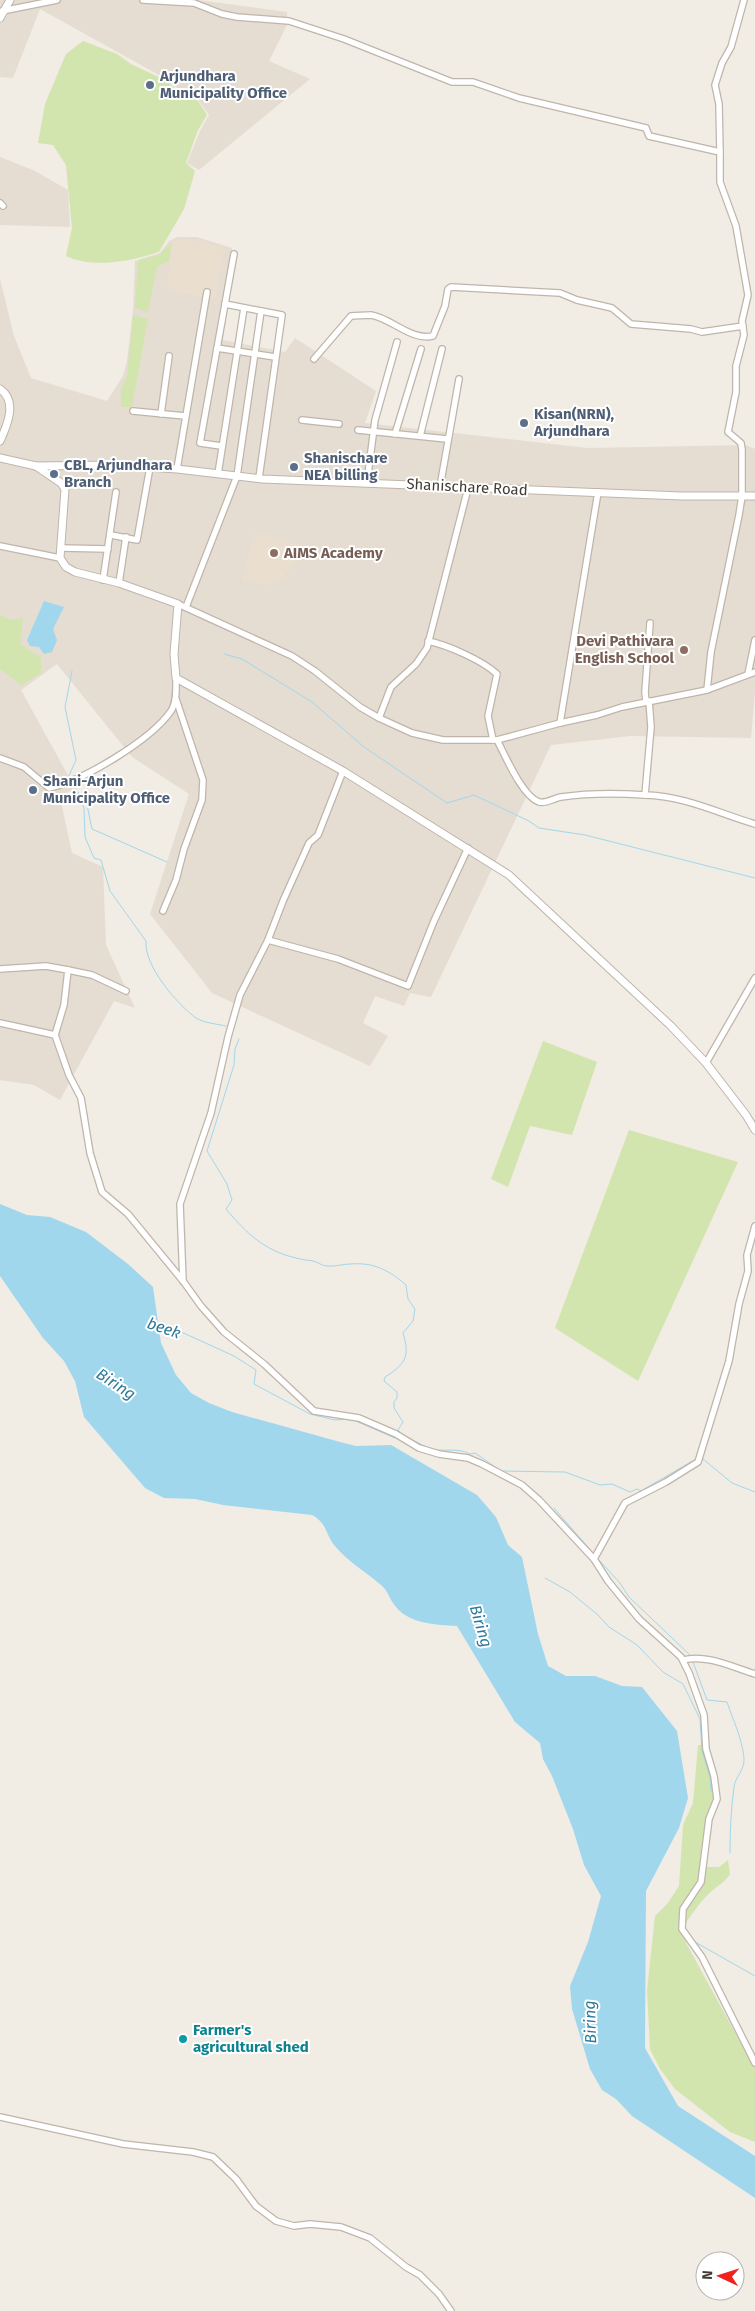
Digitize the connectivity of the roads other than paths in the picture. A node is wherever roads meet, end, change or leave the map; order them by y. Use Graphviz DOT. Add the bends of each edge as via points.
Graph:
graph roads {
  1 [pos="10,0"];
  2 [pos="57,0"];
  3 [pos="143,0"];
  4 [pos="744,0"];
  5 [pos="3,11"];
  6 [pos="0,18"];
  7 [pos="720,152"];
  8 [pos="234,254"];
  9 [pos="207,292"];
  10 [pos="225,304"];
  11 [pos="244,308"];
  12 [pos="262,311"];
  13 [pos="743,326"];
  14 [pos="397,342"];
  15 [pos="217,348"];
  16 [pos="442,348"];
  17 [pos="421,349"];
  18 [pos="236,351"];
  19 [pos="255,354"];
  20 [pos="169,356"];
  21 [pos="275,357"];
  22 [pos="314,359"];
  23 [pos="460,379"];
  24 [pos="0,389"];
  25 [pos="133,411"];
  26 [pos="161,414"];
  27 [pos="185,416"];
  28 [pos="302,420"];
  29 [pos="339,424"];
  30 [pos="358,430"];
  31 [pos="373,432"];
  32 [pos="395,434"];
  33 [pos="420,436"];
  34 [pos="447,439"];
  35 [pos="0,441"];
  36 [pos="222,446"];
  37 [pos="0,458"];
  38 [pos="36,466"];
  39 [pos="150,467"];
  40 [pos="177,469"];
  41 [pos="218,474"];
  42 [pos="237,476"];
  43 [pos="259,478"];
  44 [pos="366,482"];
  45 [pos="440,487"];
  46 [pos="468,488"];
  47 [pos="116,492"];
  48 [pos="598,492"];
  49 [pos="742,496"];
  50 [pos="755,496"];
  51 [pos="111,535"];
  52 [pos="126,537"];
  53 [pos="0,546"];
  54 [pos="62,548"];
  55 [pos="108,549"];
  56 [pos="60,558"];
  57 [pos="103,580"];
  58 [pos="119,583"];
  59 [pos="178,604"];
  60 [pos="186,607"];
  61 [pos="650,623"];
  62 [pos="755,640"];
  63 [pos="428,641"];
  64 [pos="755,672"];
  65 [pos="748,674"];
  66 [pos="176,678"];
  67 [pos="707,690"];
  68 [pos="176,698"];
  69 [pos="648,701"];
  70 [pos="380,718"];
  71 [pos="560,722"];
  72 [pos="495,740"];
  73 [pos="0,758"];
  74 [pos="343,771"];
  75 [pos="645,795"];
  76 [pos="755,824"];
  77 [pos="468,848"];
  78 [pos="163,911"];
  79 [pos="268,940"];
  80 [pos="0,968"];
  81 [pos="68,970"];
  82 [pos="755,978"];
  83 [pos="126,991"];
  84 [pos="0,1023"];
  85 [pos="55,1035"];
  86 [pos="706,1063"];
  87 [pos="755,1130"];
  88 [pos="755,1226"];
  89 [pos="183,1281"];
  90 [pos="594,1559"];
  91 [pos="683,1660"];
  92 [pos="755,1674"];
  93 [pos="755,2063"];
  94 [pos="0,2116"];
  95 [pos="451,2311"];
  1 -- 5 [label="street"];
  2 -- 5 [label="street"];
  3 -- 7 [label="street" via="194,3 237,17 289,21 452,82 472,82 519,98 646,128 649,136"];
  4 -- 7 [label="street" via="731,46 715,85 719,104"];
  5 -- 6 [label="street"];
  7 -- 13 [label="street" via="720,182 739,236 748,295"];
  8 -- 10 [label="street"];
  9 -- 27 [label="street"];
  10 -- 11 [label="street"];
  10 -- 15 [label="street"];
  11 -- 12 [label="street"];
  11 -- 18 [label="street"];
  12 -- 19 [label="street"];
  12 -- 21 [label="street" via="282,316"];
  13 -- 22 [label="street" via="702,332 631,324 612,308 560,293 451,287 433,336 427,338 372,315 351,316"];
  13 -- 49 [label="street" via="728,432 741,443"];
  14 -- 31 [label="street"];
  15 -- 18 [label="street"];
  15 -- 36 [label="street" via="200,443"];
  16 -- 33 [label="street"];
  17 -- 32 [label="street"];
  18 -- 19 [label="street"];
  18 -- 36 [label="street"];
  19 -- 21 [label="street"];
  19 -- 42 [label="street"];
  20 -- 26 [label="street"];
  21 -- 43 [label="street"];
  23 -- 34 [label="street"];
  24 -- 35 [label="street" via="7,396 10,416"];
  25 -- 26 [label="street"];
  26 -- 27 [label="street"];
  27 -- 40 [label="street"];
  28 -- 29 [label="street"];
  30 -- 31 [label="street"];
  31 -- 32 [label="street"];
  31 -- 44 [label="street"];
  32 -- 33 [label="street"];
  33 -- 34 [label="street"];
  34 -- 45 [label="street"];
  36 -- 41 [label="street"];
  37 -- 38 [label="street, Shanischare Road"];
  38 -- 39 [label="street, Shanischare Road" via="117,464"];
  38 -- 54 [label="street" via="65,489"];
  39 -- 40 [label="street, Shanischare Road"];
  39 -- 52 [label="street" via="138,540"];
  40 -- 41 [label="street, Shanischare Road"];
  41 -- 42 [label="street, Shanischare Road"];
  42 -- 43 [label="street, Shanischare Road"];
  42 -- 60 [label="street"];
  43 -- 44 [label="street, Shanischare Road"];
  44 -- 45 [label="street, Shanischare Road"];
  45 -- 46 [label="street, Shanischare Road"];
  46 -- 48 [label="street, Shanischare Road"];
  46 -- 63 [label="street"];
  47 -- 51 [label="street"];
  48 -- 49 [label="street, Shanischare Road"];
  48 -- 71 [label="street"];
  49 -- 50 [label="street, Shanischare Road"];
  49 -- 67 [label="street" via="711,652"];
  51 -- 52 [label="street"];
  51 -- 55 [label="street"];
  52 -- 58 [label="street"];
  53 -- 56 [label="street"];
  54 -- 55 [label="street"];
  54 -- 56 [label="street"];
  55 -- 57 [label="street"];
  56 -- 57 [label="street" via="66,568"];
  57 -- 58 [label="street"];
  58 -- 59 [label="street"];
  59 -- 60 [label="street"];
  59 -- 66 [label="street" via="174,654"];
  60 -- 70 [label="street" via="292,656 360,707"];
  61 -- 69 [label="street" via="645,692"];
  62 -- 65 [label="street"];
  63 -- 70 [label="street" via="422,656 391,688"];
  63 -- 72 [label="street" via="453,648 497,674 488,716"];
  64 -- 65 [label="street"];
  65 -- 67 [label="street"];
  66 -- 68 [label="street"];
  66 -- 74 [label="street"];
  67 -- 69 [label="street"];
  68 -- 73 [label="street" via="172,711 139,740 116,758 67,784 50,788 24,767"];
  68 -- 78 [label="street" via="203,780 202,800"];
  69 -- 71 [label="street"];
  69 -- 75 [label="street" via="650,727"];
  70 -- 72 [label="street" via="412,733 443,740"];
  71 -- 72 [label="street"];
  72 -- 75 [label="street" via="528,795 538,801 577,794"];
  74 -- 77 [label="street"];
  74 -- 79 [label="street" via="318,835 309,843"];
  75 -- 76 [label="street" via="691,802"];
  77 -- 79 [label="street" via="408,986 338,959"];
  77 -- 86 [label="street" via="509,875 671,1026"];
  79 -- 89 [label="street" via="240,995 211,1113 180,1204"];
  80 -- 81 [label="street" via="46,966"];
  81 -- 83 [label="street" via="92,976"];
  81 -- 85 [label="street" via="64,1005"];
  82 -- 86 [label="street"];
  84 -- 85 [label="street"];
  85 -- 89 [label="street" via="81,1098 90,1153 102,1192 128,1214"];
  86 -- 87 [label="street"];
  88 -- 90 [label="street" via="747,1254 748,1271 729,1361 698,1462 625,1503"];
  89 -- 90 [label="street" via="224,1332 314,1410 359,1418 419,1448 468,1458 522,1485"];
  90 -- 91 [label="street" via="608,1582 639,1619"];
  91 -- 92 [label="street" via="695,1657 711,1660"];
  91 -- 93 [label="street" via="704,1715 706,1749 718,1792 709,1819 701,1882 683,1909 682,1929 702,1957"];
  94 -- 95 [label="street" via="123,2144 213,2157 236,2179 256,2206 276,2221 294,2226 341,2227 370,2238 420,2275"];
}
